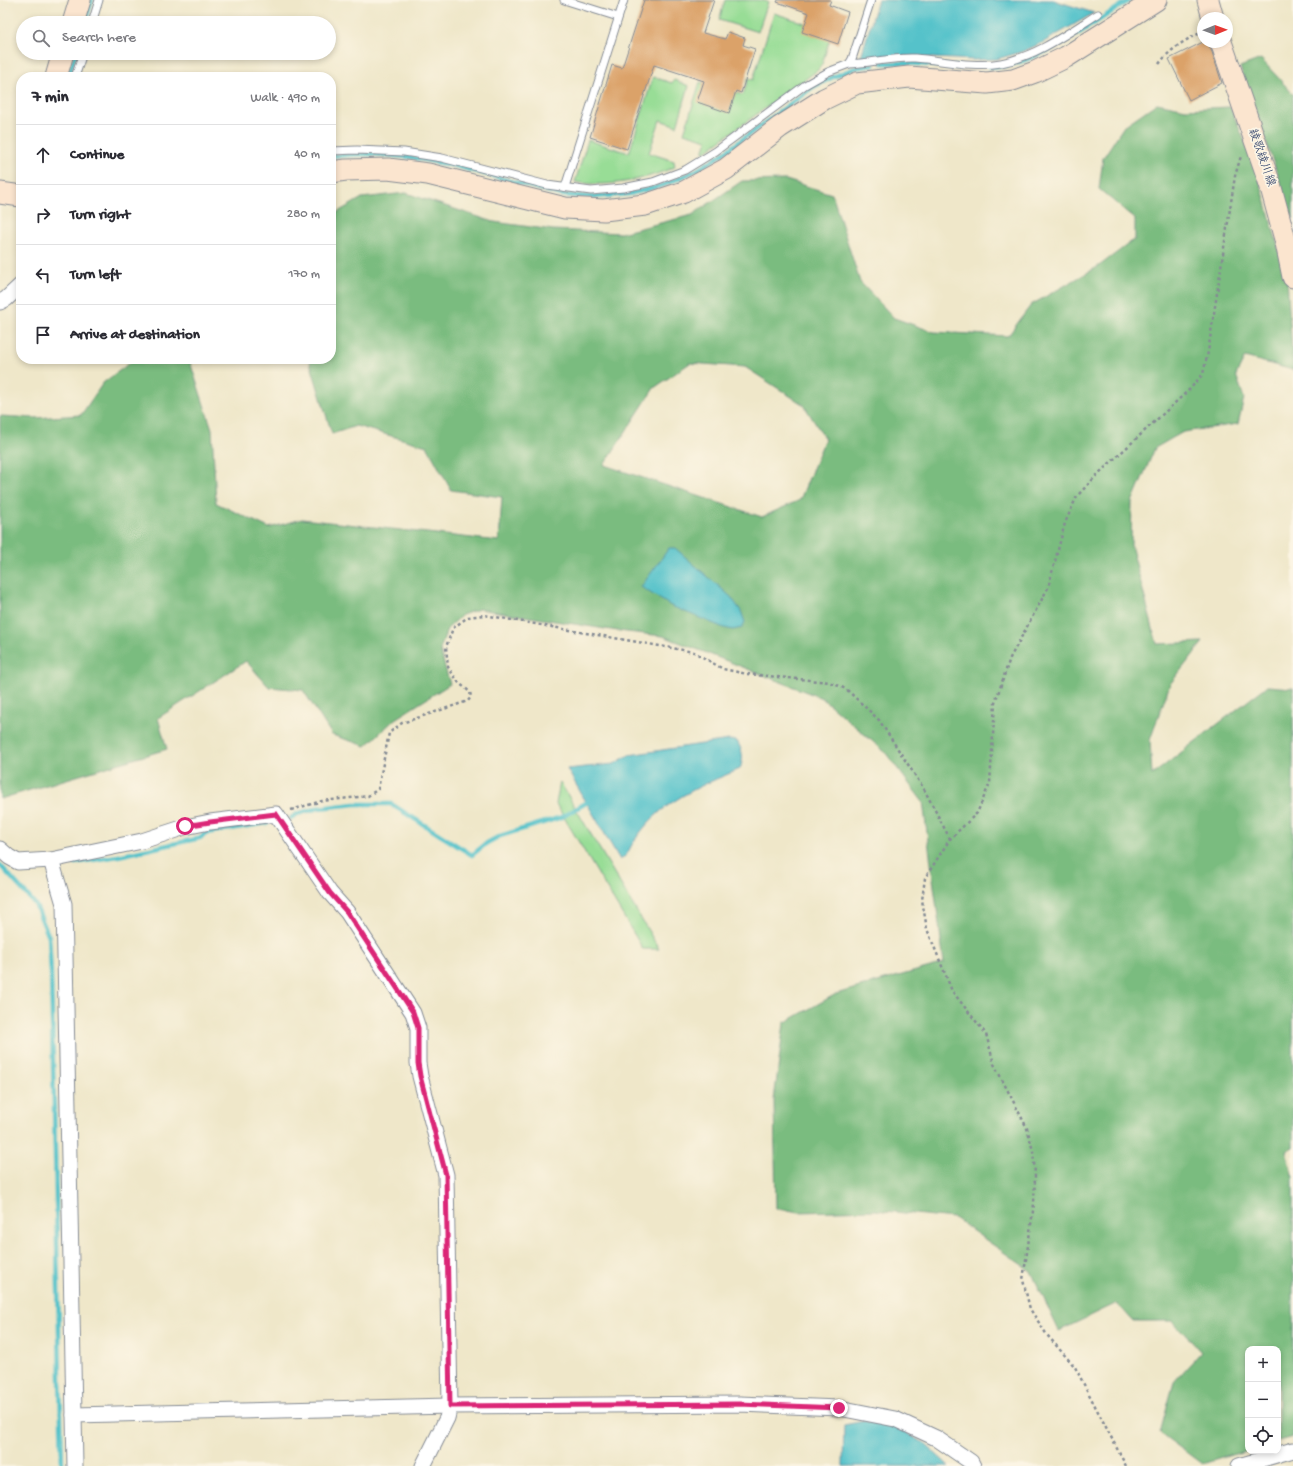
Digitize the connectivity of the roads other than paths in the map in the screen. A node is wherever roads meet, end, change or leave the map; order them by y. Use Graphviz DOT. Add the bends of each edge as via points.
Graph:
graph roads {
  1 [pos="80,0"];
  2 [pos="99,0"];
  3 [pos="564,0"];
  4 [pos="624,0"];
  5 [pos="871,0"];
  6 [pos="1156,0"];
  7 [pos="1208,0"];
  8 [pos="1211,12"];
  9 [pos="1098,14"];
  10 [pos="75,16"];
  11 [pos="94,16"];
  12 [pos="618,17"];
  13 [pos="1223,48"];
  14 [pos="61,60"];
  15 [pos="81,60"];
  16 [pos="848,64"];
  17 [pos="57,72"];
  18 [pos="77,72"];
  19 [pos="336,152"];
  20 [pos="336,171"];
  21 [pos="565,187"];
  22 [pos="1293,277"];
  23 [pos="16,289"];
  24 [pos="0,302"];
  25 [pos="0,848"];
  26 [pos="51,860"];
  27 [pos="450,1406"];
  28 [pos="74,1415"];
  29 [pos="1293,1450"];
  30 [pos="75,1466"];
  31 [pos="423,1466"];
  32 [pos="973,1466"];
  33 [pos="1239,1466"];
  1 -- 10 [label="street"];
  2 -- 11 [label="lane"];
  3 -- 12 [label="lane"];
  4 -- 12 [label="lane"];
  5 -- 16 [label="lane" via="852,59"];
  6 -- 20 [label="street" via="1066,57 1013,80 987,83 909,76 858,83 818,103 780,127 726,169 684,192 645,205 604,210 565,208 428,174 388,169"];
  7 -- 8 [label="street"];
  9 -- 16 [label="lane" via="1051,44 1029,55 1000,63 972,64 914,58"];
  12 -- 21 [label="lane"];
  13 -- 22 [label="street, 綾歌綾川線" via="1270,184"];
  14 -- 17 [label="street"];
  15 -- 18 [label="lane"];
  16 -- 21 [label="lane" via="805,85 686,170 653,182 623,188 591,191"];
  19 -- 21 [label="lane" via="396,152 442,158 547,185"];
  23 -- 24 [label="street"];
  25 -- 26 [label="street" via="18,862"];
  26 -- 27 [label="street" via="142,841 185,826 276,814 330,893 347,912 413,1012 418,1028 420,1076 446,1175"];
  26 -- 28 [label="street" via="64,904"];
  27 -- 28 [label="street"];
  27 -- 31 [label="street" via="447,1418"];
  27 -- 32 [label="street" via="740,1404 839,1408 896,1418 936,1438"];
  28 -- 30 [label="street"];
  29 -- 33 [label="street"];
}
